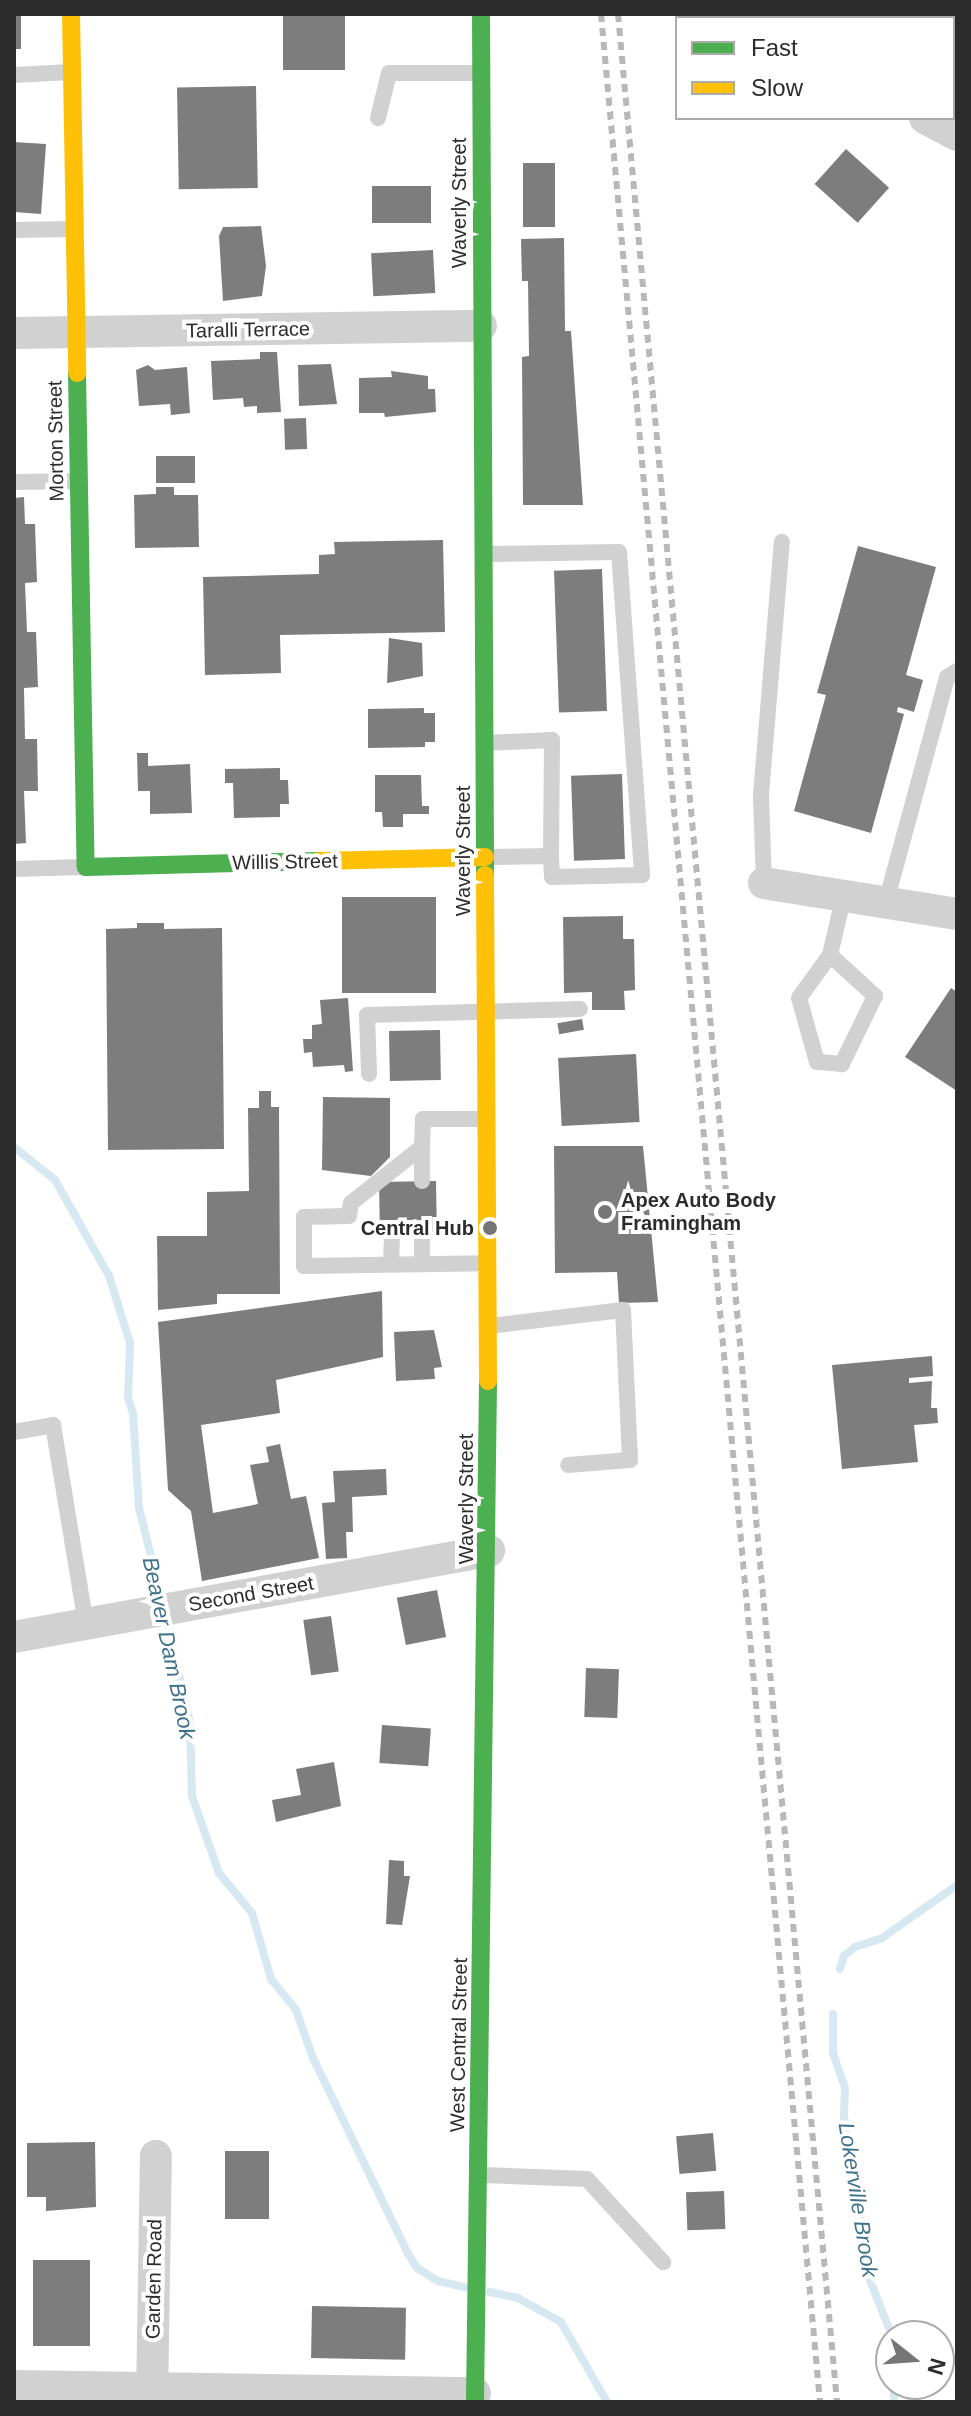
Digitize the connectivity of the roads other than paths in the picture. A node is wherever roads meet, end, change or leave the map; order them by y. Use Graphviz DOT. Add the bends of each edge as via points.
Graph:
graph roads {
  1 [pos="71,14"];
  2 [pos="481,14"];
  3 [pos="72,72"];
  4 [pos="481,73"];
  5 [pos="14,75"];
  6 [pos="378,118"];
  7 [pos="929,120"];
  8 [pos="957,135"];
  9 [pos="75,229"];
  10 [pos="14,230"];
  11 [pos="481,326"];
  12 [pos="14,333"];
  13 [pos="77,333"];
  14 [pos="79,481"];
  15 [pos="14,482"];
  16 [pos="782,542"];
  17 [pos="482,554"];
  18 [pos="957,671"];
  19 [pos="484,743"];
  20 [pos="551,856"];
  21 [pos="485,857"];
  22 [pos="86,867"];
  23 [pos="14,869"];
  24 [pos="764,883"];
  25 [pos="844,895"];
  26 [pos="886,902"];
  27 [pos="953,906"];
  28 [pos="830,955"];
  29 [pos="580,1009"];
  30 [pos="486,1012"];
  31 [pos="369,1074"];
  32 [pos="486,1119"];
  33 [pos="422,1147"];
  34 [pos="422,1181"];
  35 [pos="392,1232"];
  36 [pos="422,1232"];
  37 [pos="487,1263"];
  38 [pos="391,1264"];
  39 [pos="422,1264"];
  40 [pos="488,1326"];
  41 [pos="14,1432"];
  42 [pos="568,1465"];
  43 [pos="489,1551"];
  44 [pos="86,1624"];
  45 [pos="14,1636"];
  46 [pos="487,1689"];
  47 [pos="156,2156"];
  48 [pos="479,2175"];
  49 [pos="663,2262"];
  50 [pos="14,2386"];
  51 [pos="152,2395"];
  52 [pos="475,2397"];
  1 -- 3 [label="main road, Morton Street"];
  2 -- 4 [label="main road, Waverly Street"];
  3 -- 5 [label="lane"];
  3 -- 9 [label="main road, Morton Street"];
  4 -- 6 [label="lane" via="389,73"];
  4 -- 11 [label="main road, Waverly Street"];
  7 -- 8 [label="street"];
  9 -- 10 [label="lane"];
  9 -- 13 [label="main road, Morton Street"];
  11 -- 13 [label="street, Taralli Terrace"];
  11 -- 17 [label="main road, Waverly Street"];
  12 -- 13 [label="street, Taralli Terrace"];
  13 -- 14 [label="main road, Morton Street"];
  14 -- 15 [label="lane"];
  14 -- 22 [label="main road, Morton Street"];
  16 -- 24 [label="lane" via="761,795"];
  17 -- 19 [label="main road, Waverly Street"];
  17 -- 20 [label="lane" via="619,552 642,875 552,877"];
  18 -- 26 [label="lane" via="947,677"];
  19 -- 20 [label="lane" via="552,740"];
  19 -- 21 [label="main road, Waverly Street"];
  20 -- 21 [label="lane"];
  21 -- 22 [label="main road, Willis Street"];
  21 -- 30 [label="main road, Waverly Street"];
  22 -- 23 [label="lane"];
  24 -- 25 [label="street"];
  25 -- 26 [label="street"];
  25 -- 28 [label="lane"];
  26 -- 27 [label="street"];
  28 -- 28 [label="lane" via="799,998 817,1062 842,1064 875,996"];
  29 -- 30 [label="lane"];
  30 -- 31 [label="lane" via="367,1015"];
  30 -- 32 [label="main road, Waverly Street"];
  32 -- 33 [label="lane" via="423,1119"];
  32 -- 37 [label="main road, Waverly Street"];
  33 -- 34 [label="lane"];
  33 -- 38 [label="lane" via="393,1176 351,1203 349,1216 304,1217 304,1266"];
  35 -- 38 [label="lane"];
  36 -- 39 [label="lane"];
  37 -- 39 [label="lane"];
  37 -- 40 [label="main road, Waverly Street"];
  38 -- 39 [label="lane"];
  40 -- 42 [label="lane" via="623,1310 630,1460"];
  40 -- 43 [label="main road, Waverly Street"];
  41 -- 44 [label="lane" via="53,1425"];
  43 -- 44 [label="street, Second Street"];
  43 -- 46 [label="main road, Waverly Street"];
  44 -- 45 [label="street, Second Street"];
  46 -- 48 [label="main road, West Central Street"];
  47 -- 51 [label="street, Garden Road"];
  48 -- 49 [label="lane" via="587,2179"];
  48 -- 52 [label="main road, West Central Street"];
  50 -- 51 [label="street"];
  51 -- 52 [label="street"];
}
